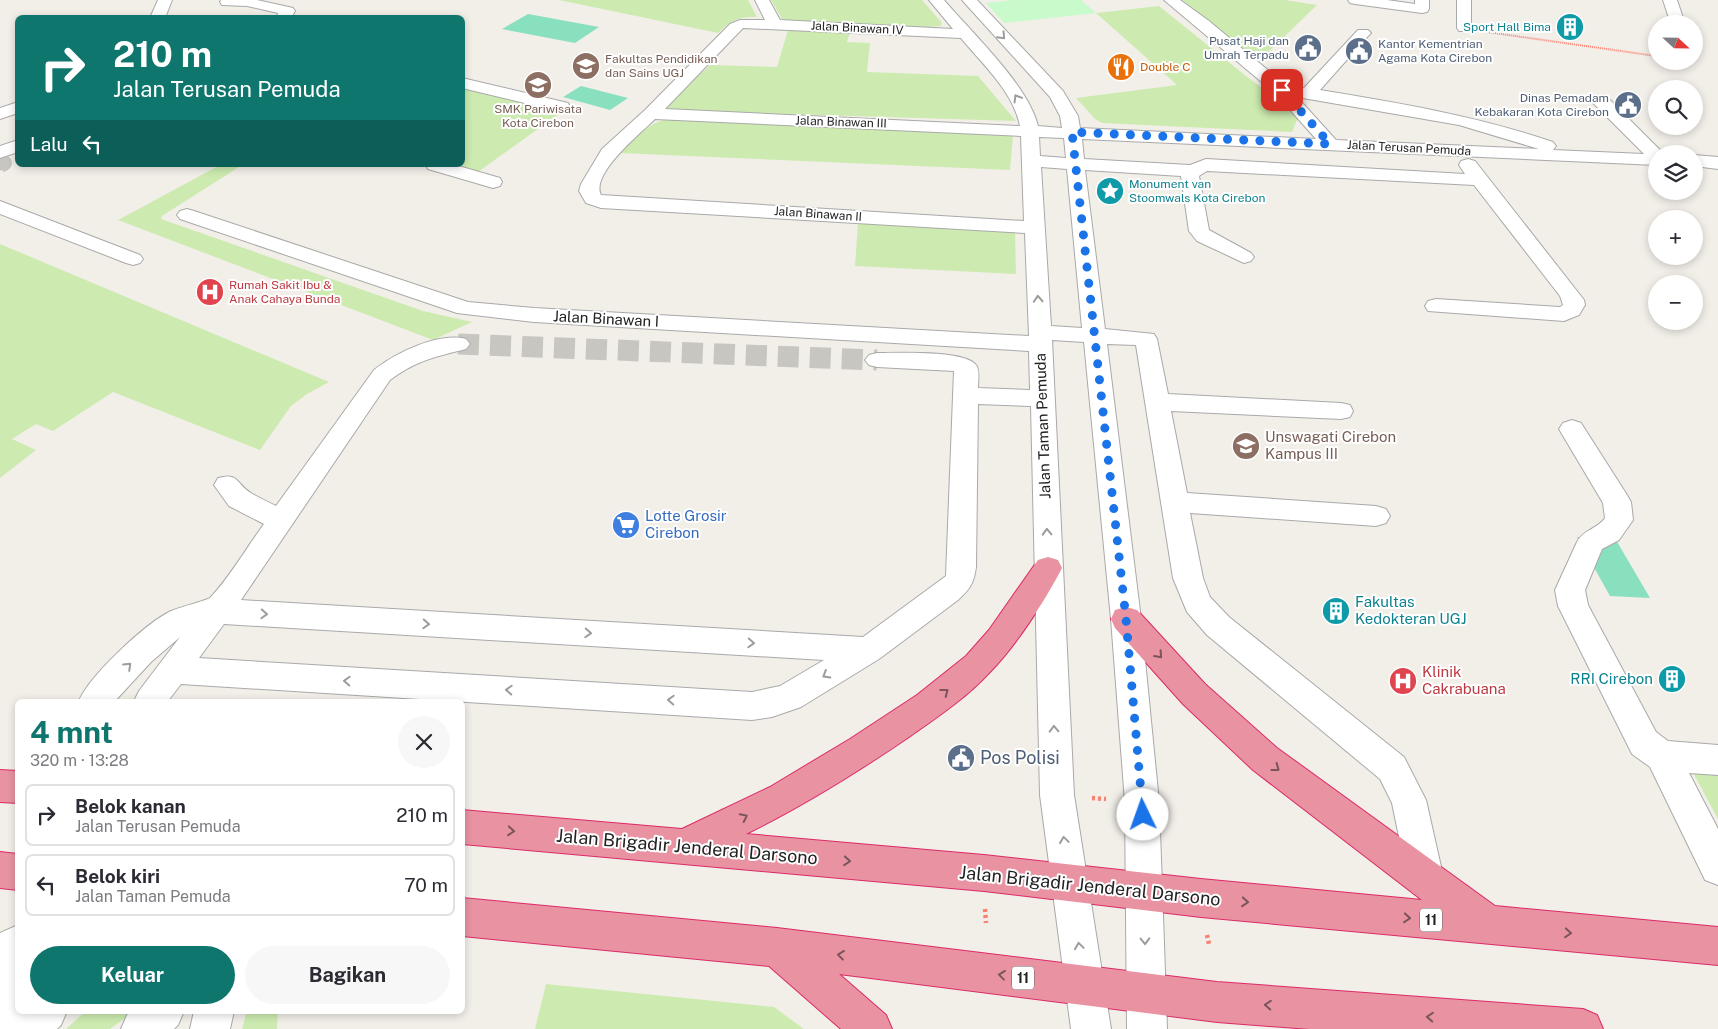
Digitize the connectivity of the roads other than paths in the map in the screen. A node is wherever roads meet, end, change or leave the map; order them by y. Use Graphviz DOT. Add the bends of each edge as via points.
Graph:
graph roads {
  1 [pos="165,0"];
  2 [pos="762,0"];
  3 [pos="936,0"];
  4 [pos="969,0"];
  5 [pos="1171,0"];
  6 [pos="1355,0"];
  7 [pos="1422,0"];
  8 [pos="1464,0"];
  9 [pos="1670,0"];
  10 [pos="219,4"];
  11 [pos="158,15"];
  12 [pos="285,15"];
  13 [pos="1675,15"];
  14 [pos="775,24"];
  15 [pos="1464,28"];
  16 [pos="1363,33"];
  17 [pos="966,34"];
  18 [pos="465,84"];
  19 [pos="1282,90"];
  20 [pos="1308,93"];
  21 [pos="1599,99"];
  22 [pos="562,107"];
  23 [pos="1416,112"];
  24 [pos="652,114"];
  25 [pos="15,115"];
  26 [pos="1457,120"];
  27 [pos="1030,130"];
  28 [pos="9,131"];
  29 [pos="1072,132"];
  30 [pos="1330,144"];
  31 [pos="1456,150"];
  32 [pos="1648,150"];
  33 [pos="0,154"];
  34 [pos="1571,156"];
  35 [pos="1648,158"];
  36 [pos="1032,161"];
  37 [pos="1703,161"];
  38 [pos="1718,162"];
  39 [pos="1076,163"];
  40 [pos="442,167"];
  41 [pos="1193,171"];
  42 [pos="1480,180"];
  43 [pos="494,182"];
  44 [pos="601,202"];
  45 [pos="0,206"];
  46 [pos="187,215"];
  47 [pos="1035,228"];
  48 [pos="1244,257"];
  49 [pos="133,260"];
  50 [pos="1436,306"];
  51 [pos="1094,336"];
  52 [pos="1040,338"];
  53 [pos="458,344"];
  54 [pos="877,360"];
  55 [pos="966,388"];
  56 [pos="1042,391"];
  57 [pos="1157,402"];
  58 [pos="1341,411"];
  59 [pos="1572,429"];
  60 [pos="227,486"];
  61 [pos="1174,502"];
  62 [pos="1376,516"];
  63 [pos="281,520"];
  64 [pos="1048,568"];
  65 [pos="215,611"];
  66 [pos="1126,619"];
  67 [pos="868,650"];
  68 [pos="172,670"];
  69 [pos="97,699"];
  70 [pos="151,699"];
  71 [pos="1662,756"];
  72 [pos="1718,760"];
  73 [pos="0,786"];
  74 [pos="15,787"];
  75 [pos="465,827"];
  76 [pos="685,846"];
  77 [pos="1718,867"];
  78 [pos="0,870"];
  79 [pos="15,872"];
  80 [pos="1426,880"];
  81 [pos="1070,884"];
  82 [pos="1144,892"];
  83 [pos="465,917"];
  84 [pos="1490,925"];
  85 [pos="15,946"];
  86 [pos="1718,946"];
  87 [pos="777,947"];
  88 [pos="0,957"];
  89 [pos="15,975"];
  90 [pos="1085,985"];
  91 [pos="0,986"];
  92 [pos="15,1005"];
  93 [pos="1147,1011"];
  94 [pos="43,1014"];
  95 [pos="160,1014"];
  96 [pos="213,1014"];
  97 [pos="0,1017"];
  98 [pos="1480,1026"];
  99 [pos="25,1029"];
  100 [pos="141,1029"];
  101 [pos="210,1029"];
  102 [pos="872,1029"];
  103 [pos="1091,1029"];
  104 [pos="1583,1029"];
  1 -- 11 [label="street"];
  2 -- 14 [label="street"];
  3 -- 17 [label="street, Jalan Taman Pemuda"];
  4 -- 29 [label="street, one-way" via="1057,95 1069,116"];
  5 -- 19 [label="street"];
  6 -- 7 [label="street" via="1422,9"];
  8 -- 15 [label="street"];
  9 -- 13 [label="street"];
  10 -- 12 [label="street" via="247,2 288,11"];
  14 -- 17 [label="street, Jalan Binawan IV"];
  14 -- 24 [label="street, Jalan Binawan IV" via="737,26"];
  16 -- 20 [label="street"];
  27 -- 17 [label="street, Jalan Taman Pemuda, one-way" via="1026,113 1013,90"];
  18 -- 22 [label="street"];
  19 -- 20 [label="street"];
  19 -- 30 [label="street"];
  20 -- 23 [label="street"];
  21 -- 32 [label="street"];
  23 -- 26 [label="street"];
  23 -- 26 [label="street" via="1424,97 1431,98 1462,106"];
  24 -- 27 [label="street, Jalan Binawan III"];
  24 -- 44 [label="street, Jalan Binawan IV" via="608,153 590,184 592,200"];
  25 -- 28 [label="street"];
  26 -- 34 [label="street" via="1516,135"];
  27 -- 29 [label="street, Jalan Binawan III"];
  27 -- 36 [label="street, Jalan Taman Pemuda"];
  28 -- 33 [label="street"];
  29 -- 30 [label="street, Jalan Terusan Pemuda"];
  29 -- 39 [label="street"];
  30 -- 31 [label="street, Jalan Terusan Pemuda"];
  31 -- 34 [label="street, Jalan Terusan Pemuda"];
  31 -- 42 [label="street"];
  34 -- 35 [label="street, Jalan Terusan Pemuda"];
  36 -- 39 [label="street"];
  36 -- 47 [label="street, Jalan Taman Pemuda"];
  37 -- 38 [label="street"];
  39 -- 41 [label="street"];
  39 -- 51 [label="street"];
  40 -- 43 [label="street"];
  41 -- 42 [label="street" via="1206,165"];
  41 -- 48 [label="street" via="1190,176 1199,231 1204,237"];
  42 -- 50 [label="street" via="1569,293 1574,306 1572,311 1564,314"];
  44 -- 47 [label="street, Jalan Binawan II"];
  45 -- 49 [label="street"];
  46 -- 52 [label="street, Jalan Binawan I" via="465,308 534,315"];
  52 -- 47 [label="street, Jalan Taman Pemuda, one-way"];
  51 -- 52 [label="street, Jalan Binawan I"];
  51 -- 57 [label="street, Jalan Binawan I" via="1146,339"];
  51 -- 66 [label="street"];
  52 -- 56 [label="street, Jalan Taman Pemuda"];
  53 -- 63 [label="street" via="420,353 382,374"];
  54 -- 55 [label="street" via="954,362 966,368"];
  55 -- 56 [label="street"];
  55 -- 67 [label="street" via="960,581"];
  64 -- 56 [label="street, Jalan Taman Pemuda, one-way"];
  57 -- 58 [label="street"];
  57 -- 61 [label="street"];
  59 -- 71 [label="street" via="1617,502 1619,520 1609,533 1591,542 1570,596 1644,744"];
  60 -- 63 [label="street" via="239,499"];
  61 -- 62 [label="street"];
  61 -- 80 [label="street" via="1188,578 1198,604 1218,626 1392,768 1409,800"];
  63 -- 65 [label="street"];
  76 -- 64 [label="highway, one-way" via="782,799 928,705 977,665 1000,639"];
  81 -- 64 [label="street, Jalan Taman Pemuda, one-way" via="1057,795"];
  65 -- 67 [label="street, one-way"];
  65 -- 68 [label="street"];
  69 -- 65 [label="street, one-way" via="180,620"];
  66 -- 80 [label="highway, one-way" via="1194,694 1265,759"];
  66 -- 82 [label="street" via="1142,802"];
  67 -- 68 [label="street, one-way" via="790,697 752,706"];
  68 -- 70 [label="street"];
  71 -- 72 [label="street"];
  71 -- 77 [label="street"];
  73 -- 74 [label="highway"];
  75 -- 76 [label="highway, Jalan Brigadir Jenderal Darsono / 11, one-way"];
  76 -- 81 [label="highway, Jalan Brigadir Jenderal Darsono / 11, one-way"];
  78 -- 79 [label="highway"];
  80 -- 84 [label="highway"];
  81 -- 82 [label="highway, Jalan Brigadir Jenderal Darsono / 11"];
  90 -- 81 [label="street, Jalan Taman Pemuda, one-way"];
  82 -- 84 [label="highway, Jalan Brigadir Jenderal Darsono / 11, one-way"];
  82 -- 93 [label="street, one-way"];
  83 -- 87 [label="highway, 11"];
  84 -- 86 [label="highway, Jalan Brigadir Jenderal Darsono / 11, one-way"];
  85 -- 88 [label="street"];
  90 -- 87 [label="highway, 11, one-way"];
  87 -- 102 [label="highway"];
  89 -- 91 [label="street"];
  90 -- 93 [label="highway, 11"];
  90 -- 103 [label="street, Jalan Taman Pemuda"];
  92 -- 97 [label="street"];
  98 -- 93 [label="highway, 11, one-way" via="1217,1002"];
  94 -- 99 [label="street"];
  95 -- 100 [label="street"];
  96 -- 101 [label="street"];
  98 -- 104 [label="highway, 11"];
}
